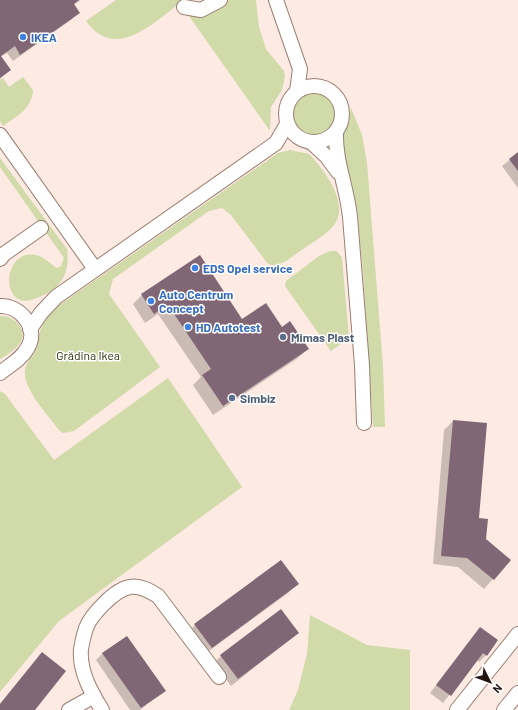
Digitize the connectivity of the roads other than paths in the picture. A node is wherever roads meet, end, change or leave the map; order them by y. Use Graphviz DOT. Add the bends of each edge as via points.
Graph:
graph roads {
  1 [pos="220,0"];
  2 [pos="276,0"];
  3 [pos="189,4"];
  4 [pos="300,69"];
  5 [pos="319,86"];
  6 [pos="297,91"];
  7 [pos="287,124"];
  8 [pos="336,132"];
  9 [pos="0,135"];
  10 [pos="305,141"];
  11 [pos="276,143"];
  12 [pos="341,175"];
  13 [pos="41,228"];
  14 [pos="0,259"];
  15 [pos="95,269"];
  16 [pos="56,297"];
  17 [pos="0,306"];
  18 [pos="17,310"];
  19 [pos="30,330"];
  20 [pos="0,373"];
  21 [pos="364,422"];
  22 [pos="518,634"];
  23 [pos="219,677"];
  24 [pos="518,693"];
  25 [pos="94,696"];
  26 [pos="69,710"];
  27 [pos="102,710"];
  28 [pos="457,710"];
  29 [pos="504,710"];
  1 -- 3 [label="street" via="201,10"];
  2 -- 4 [label="street"];
  4 -- 5 [label="street"];
  4 -- 6 [label="street"];
  5 -- 6 [label="street"];
  5 -- 8 [label="street" via="332,92 341,104 342,119"];
  6 -- 7 [label="street" via="287,107"];
  7 -- 10 [label="street"];
  7 -- 11 [label="street"];
  8 -- 10 [label="street" via="325,141"];
  8 -- 12 [label="street" via="336,153"];
  9 -- 15 [label="street"];
  10 -- 11 [label="street"];
  10 -- 12 [label="street" via="327,157"];
  11 -- 15 [label="street"];
  12 -- 21 [label="street" via="349,203"];
  13 -- 14 [label="street"];
  15 -- 16 [label="street"];
  16 -- 18 [label="street"];
  16 -- 19 [label="street"];
  17 -- 18 [label="street"];
  18 -- 19 [label="street"];
  19 -- 20 [label="street" via="31,338 25,352"];
  22 -- 28 [label="street"];
  23 -- 25 [label="street" via="158,596 144,588 130,586 117,592 86,628 81,650 84,675"];
  24 -- 29 [label="street"];
  25 -- 26 [label="street"];
  25 -- 27 [label="street"];
}
